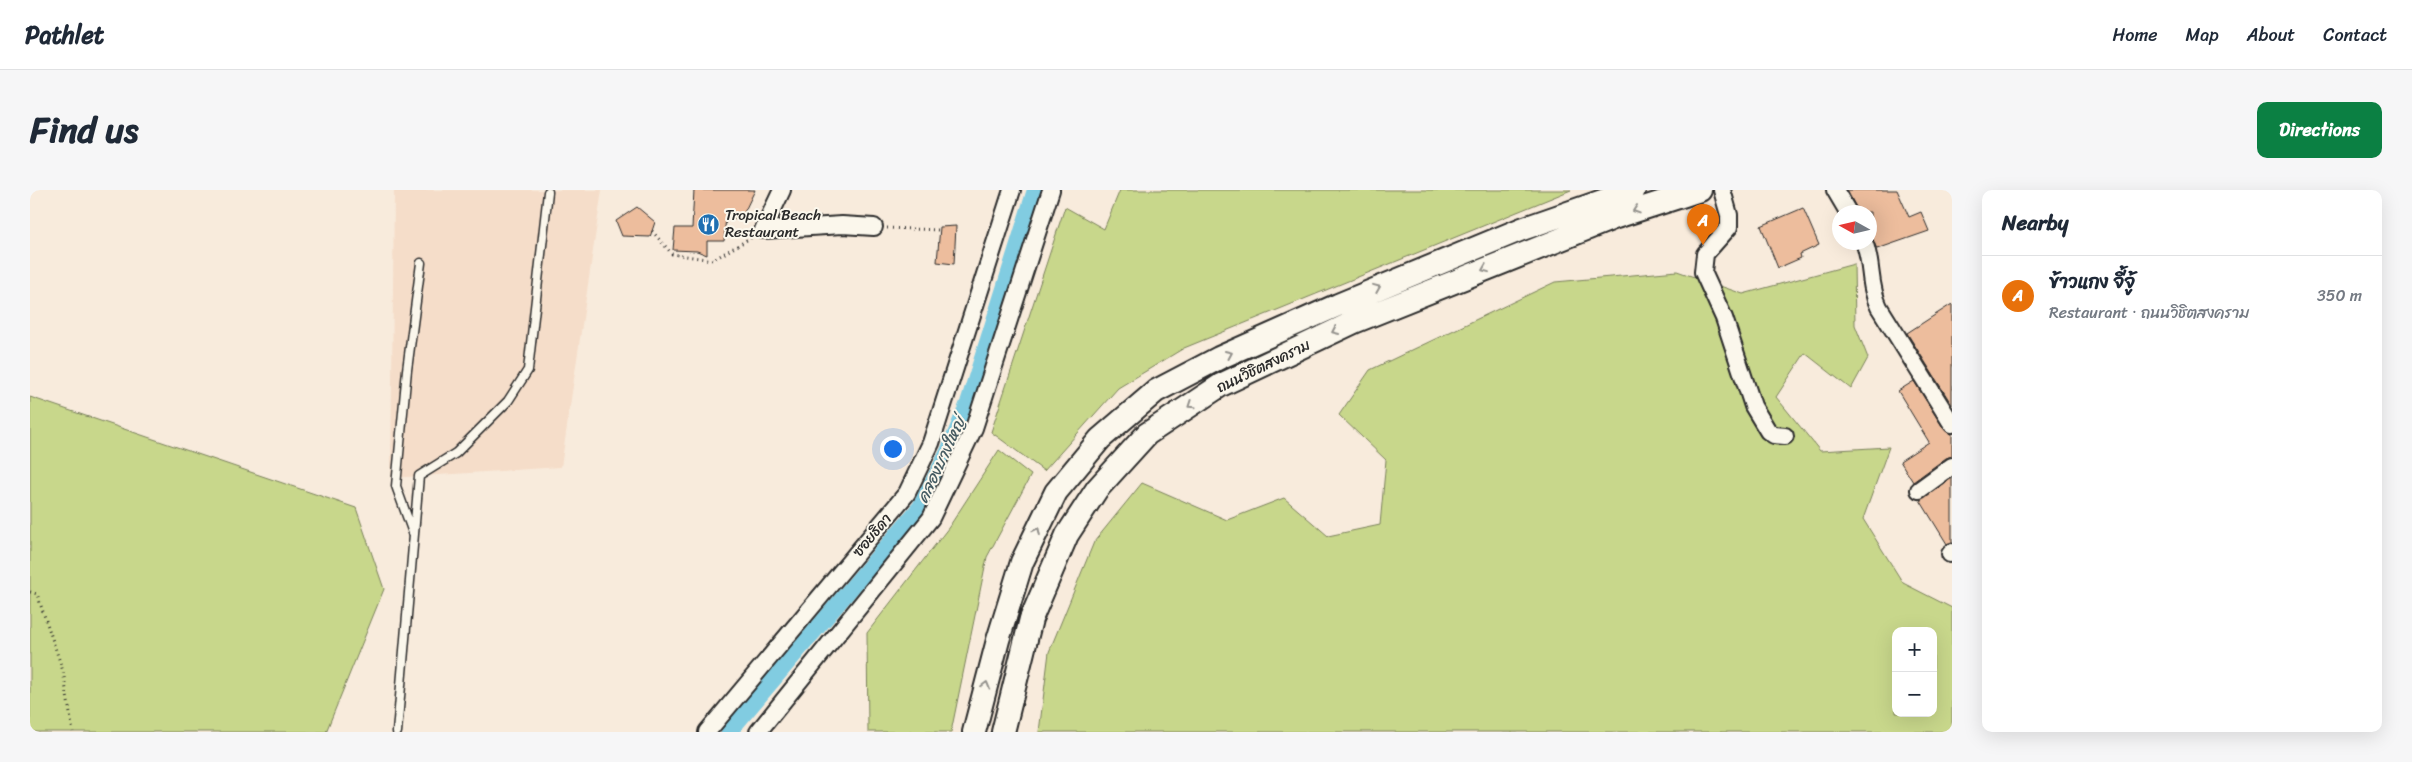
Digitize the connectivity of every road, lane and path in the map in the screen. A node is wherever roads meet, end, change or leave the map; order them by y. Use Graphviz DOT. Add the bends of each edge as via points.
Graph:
graph roads {
  1 [pos="782,190"];
  2 [pos="1012,190"];
  3 [pos="1051,190"];
  4 [pos="1634,190"];
  5 [pos="1700,190"];
  6 [pos="1722,190"];
  7 [pos="1835,190"];
  8 [pos="548,192"];
  9 [pos="1844,205"];
  10 [pos="874,227"];
  11 [pos="763,230"];
  12 [pos="940,230"];
  13 [pos="652,231"];
  14 [pos="1866,250"];
  15 [pos="421,263"];
  16 [pos="1952,424"];
  17 [pos="1785,436"];
  18 [pos="1952,466"];
  19 [pos="1918,490"];
  20 [pos="414,535"];
  21 [pos="30,592"];
  22 [pos="73,732"];
  23 [pos="396,732"];
  24 [pos="707,732"];
  25 [pos="758,732"];
  26 [pos="974,732"];
  27 [pos="1002,732"];
  1 -- 11 [label="street"];
  2 -- 24 [label="street, ซอยธิดา" via="931,443 907,493"];
  3 -- 25 [label="street" via="974,428 931,518"];
  26 -- 4 [label="main road, ถนนวิชิตสงคราม, one-way" via="1022,562 1056,492 1100,439 1156,391 1219,358 1338,305 1522,228"];
  5 -- 27 [label="main road, ถนนวิชิตสงคราม, one-way" via="1616,217 1354,322 1221,385 1147,434 1097,488 1067,535 1032,619"];
  6 -- 17 [label="street" via="1729,227 1705,254 1703,272 1724,318 1753,406 1768,431"];
  7 -- 9 [label="street"];
  8 -- 20 [label="lane" via="528,370 508,401 456,453 419,476"];
  10 -- 11 [label="street" via="842,225"];
  10 -- 12 [label="path"];
  11 -- 13 [label="path" via="713,260 672,254"];
  14 -- 16 [label="street" via="1870,283 1879,307"];
  15 -- 20 [label="lane" via="396,486"];
  18 -- 19 [label="street"];
  20 -- 23 [label="lane"];
  21 -- 22 [label="path" via="37,594 63,672"];
}
